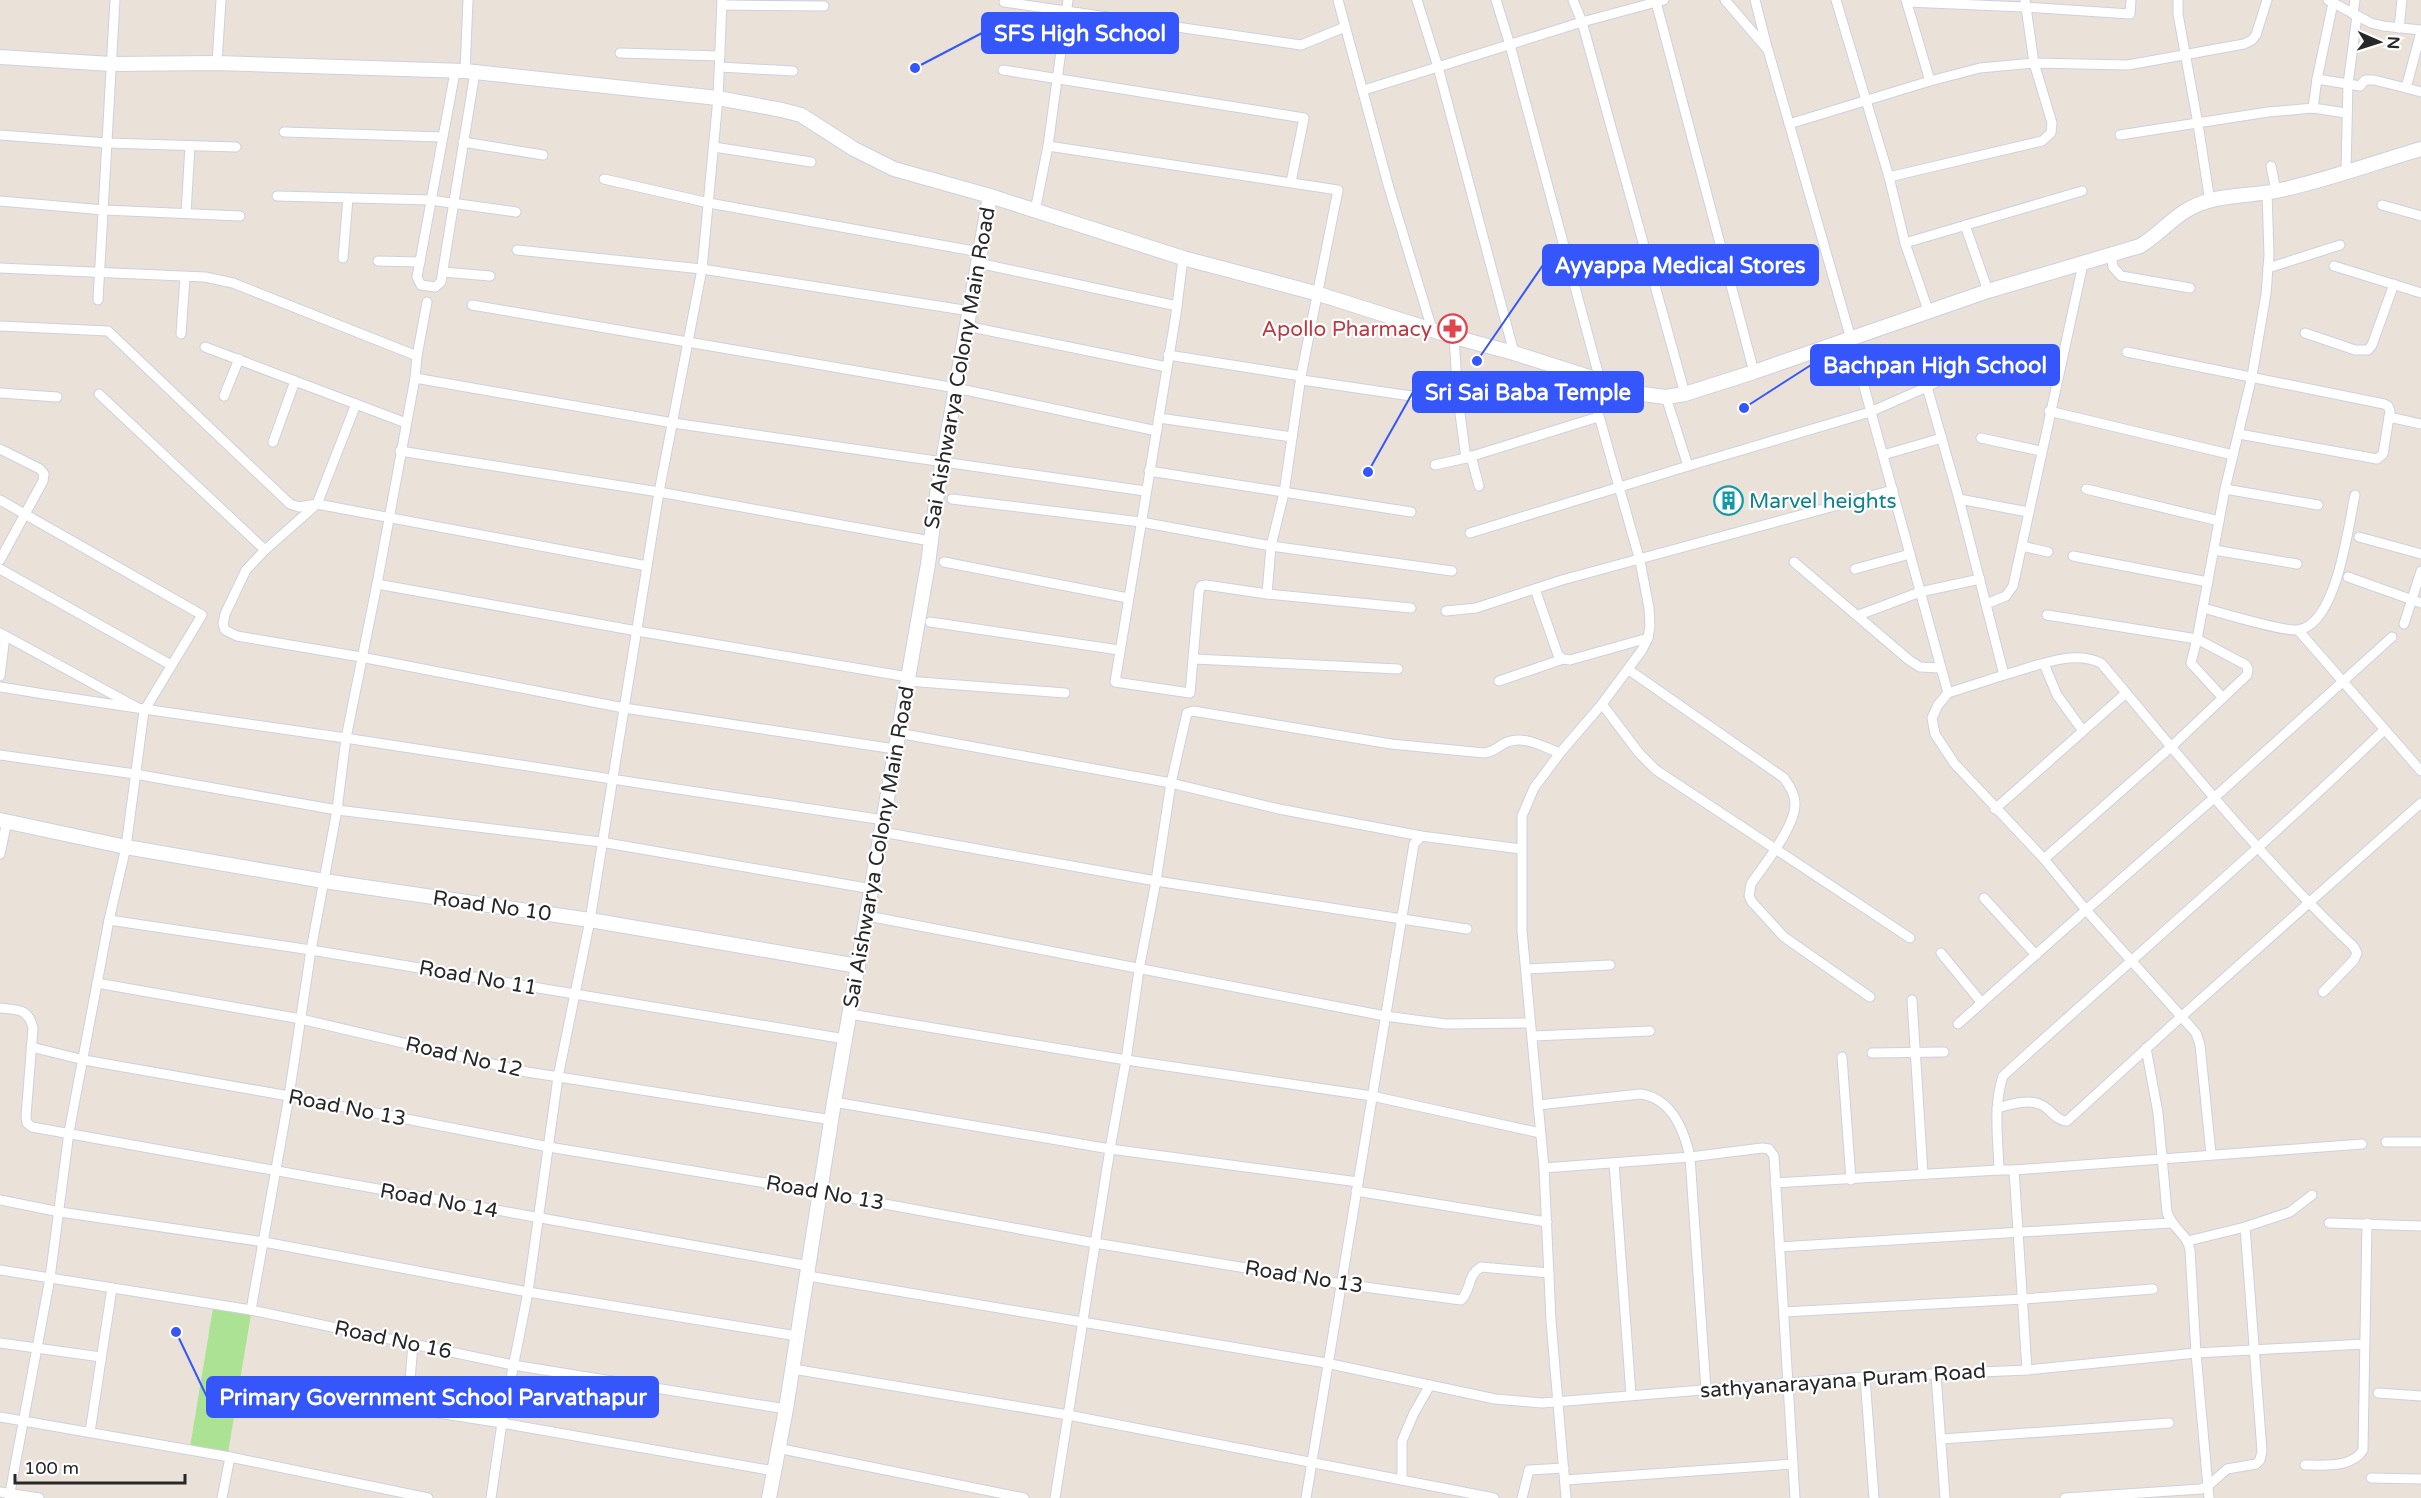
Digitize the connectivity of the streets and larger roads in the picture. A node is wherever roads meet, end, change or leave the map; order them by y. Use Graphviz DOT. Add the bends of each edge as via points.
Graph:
graph roads {
  1 [pos="115,0"];
  2 [pos="220,0"];
  3 [pos="468,0"];
  4 [pos="1338,0"];
  5 [pos="1417,0"];
  6 [pos="1496,0"];
  7 [pos="1573,0"];
  8 [pos="1725,0"];
  9 [pos="1755,0"];
  10 [pos="1836,0"];
  11 [pos="2080,0"];
  12 [pos="2131,0"];
  13 [pos="2178,0"];
  14 [pos="2267,0"];
  15 [pos="2355,0"];
  16 [pos="2402,0"];
  17 [pos="1660,1"];
  18 [pos="1906,1"];
  19 [pos="2331,1"];
  20 [pos="1004,2"];
  21 [pos="722,3"];
  22 [pos="2024,3"];
  23 [pos="1067,5"];
  24 [pos="824,6"];
  25 [pos="2080,11"];
  26 [pos="2355,15"];
  27 [pos="1582,22"];
  28 [pos="1345,27"];
  29 [pos="2399,28"];
  30 [pos="2421,31"];
  31 [pos="1510,45"];
  32 [pos="1768,50"];
  33 [pos="620,53"];
  34 [pos="2186,54"];
  35 [pos="720,56"];
  36 [pos="0,57"];
  37 [pos="217,63"];
  38 [pos="2034,63"];
  39 [pos="111,64"];
  40 [pos="720,67"];
  41 [pos="1438,67"];
  42 [pos="1002,70"];
  43 [pos="793,71"];
  44 [pos="465,72"];
  45 [pos="1058,78"];
  46 [pos="2317,79"];
  47 [pos="1930,81"];
  48 [pos="2348,84"];
  49 [pos="2406,88"];
  50 [pos="1364,90"];
  51 [pos="2421,92"];
  52 [pos="451,94"];
  53 [pos="471,96"];
  54 [pos="718,98"];
  55 [pos="1866,101"];
  56 [pos="2313,108"];
  57 [pos="2346,113"];
  58 [pos="1789,124"];
  59 [pos="2198,124"];
  60 [pos="284,132"];
  61 [pos="0,135"];
  62 [pos="2120,135"];
  63 [pos="442,137"];
  64 [pos="463,142"];
  65 [pos="107,143"];
  66 [pos="190,146"];
  67 [pos="1048,146"];
  68 [pos="236,147"];
  69 [pos="714,147"];
  70 [pos="2421,149"];
  71 [pos="543,155"];
  72 [pos="811,162"];
  73 [pos="2271,166"];
  74 [pos="2346,171"];
  75 [pos="1889,177"];
  76 [pos="604,179"];
  77 [pos="1291,182"];
  78 [pos="2082,191"];
  79 [pos="2271,191"];
  80 [pos="277,196"];
  81 [pos="990,196"];
  82 [pos="348,198"];
  83 [pos="430,200"];
  84 [pos="0,201"];
  85 [pos="2210,201"];
  86 [pos="709,203"];
  87 [pos="454,204"];
  88 [pos="2382,205"];
  89 [pos="104,210"];
  90 [pos="1035,211"];
  91 [pos="516,212"];
  92 [pos="186,213"];
  93 [pos="240,216"];
  94 [pos="2421,216"];
  95 [pos="1965,225"];
  96 [pos="1905,243"];
  97 [pos="2340,245"];
  98 [pos="517,250"];
  99 [pos="2111,255"];
  100 [pos="343,258"];
  101 [pos="979,258"];
  102 [pos="1183,258"];
  103 [pos="378,261"];
  104 [pos="420,262"];
  105 [pos="2083,264"];
  106 [pos="2334,266"];
  107 [pos="0,268"];
  108 [pos="2268,268"];
  109 [pos="702,269"];
  110 [pos="443,272"];
  111 [pos="100,273"];
  112 [pos="490,276"];
  113 [pos="185,277"];
  114 [pos="2394,284"];
  115 [pos="2190,288"];
  116 [pos="1988,291"];
  117 [pos="2421,293"];
  118 [pos="1319,294"];
  119 [pos="98,300"];
  120 [pos="427,302"];
  121 [pos="472,305"];
  122 [pos="1178,306"];
  123 [pos="970,311"];
  124 [pos="1929,313"];
  125 [pos="0,326"];
  126 [pos="966,326"];
  127 [pos="1432,329"];
  128 [pos="2305,333"];
  129 [pos="181,334"];
  130 [pos="1454,337"];
  131 [pos="1851,339"];
  132 [pos="688,344"];
  133 [pos="205,347"];
  134 [pos="2127,352"];
  135 [pos="1514,353"];
  136 [pos="1168,355"];
  137 [pos="417,356"];
  138 [pos="239,359"];
  139 [pos="1167,367"];
  140 [pos="1754,372"];
  141 [pos="2252,376"];
  142 [pos="415,378"];
  143 [pos="1302,378"];
  144 [pos="1594,379"];
  145 [pos="296,381"];
  146 [pos="2056,381"];
  147 [pos="1927,387"];
  148 [pos="956,388"];
  149 [pos="0,393"];
  150 [pos="99,394"];
  151 [pos="1685,394"];
  152 [pos="224,396"];
  153 [pos="57,397"];
  154 [pos="1418,397"];
  155 [pos="1666,397"];
  156 [pos="356,404"];
  157 [pos="2049,411"];
  158 [pos="1870,412"];
  159 [pos="1598,417"];
  160 [pos="2389,417"];
  161 [pos="1159,418"];
  162 [pos="406,423"];
  163 [pos="673,423"];
  164 [pos="2421,424"];
  165 [pos="1157,432"];
  166 [pos="2239,434"];
  167 [pos="1292,437"];
  168 [pos="1942,438"];
  169 [pos="1981,438"];
  170 [pos="273,442"];
  171 [pos="0,449"];
  172 [pos="400,451"];
  173 [pos="2040,451"];
  174 [pos="1883,455"];
  175 [pos="2233,455"];
  176 [pos="1469,457"];
  177 [pos="942,462"];
  178 [pos="1436,465"];
  179 [pos="1688,466"];
  180 [pos="1149,471"];
  181 [pos="1479,486"];
  182 [pos="1618,487"];
  183 [pos="2086,489"];
  184 [pos="2225,489"];
  185 [pos="1893,490"];
  186 [pos="1145,491"];
  187 [pos="659,492"];
  188 [pos="1284,493"];
  189 [pos="2355,495"];
  190 [pos="952,499"];
  191 [pos="1959,499"];
  192 [pos="0,501"];
  193 [pos="317,504"];
  194 [pos="2318,505"];
  195 [pos="1411,512"];
  196 [pos="2028,512"];
  197 [pos="26,515"];
  198 [pos="389,517"];
  199 [pos="2219,521"];
  200 [pos="1142,522"];
  201 [pos="1470,533"];
  202 [pos="2359,537"];
  203 [pos="930,541"];
  204 [pos="1271,546"];
  205 [pos="2022,546"];
  206 [pos="265,550"];
  207 [pos="2214,550"];
  208 [pos="2048,552"];
  209 [pos="1910,554"];
  210 [pos="2421,554"];
  211 [pos="2073,556"];
  212 [pos="0,561"];
  213 [pos="1640,561"];
  214 [pos="944,562"];
  215 [pos="1794,562"];
  216 [pos="2297,564"];
  217 [pos="647,566"];
  218 [pos="0,569"];
  219 [pos="1855,569"];
  220 [pos="1452,571"];
  221 [pos="2421,571"];
  222 [pos="2348,577"];
  223 [pos="1980,579"];
  224 [pos="2208,582"];
  225 [pos="377,584"];
  226 [pos="1535,589"];
  227 [pos="1920,592"];
  228 [pos="1267,594"];
  229 [pos="1128,597"];
  230 [pos="2417,601"];
  231 [pos="1986,604"];
  232 [pos="1412,608"];
  233 [pos="2203,608"];
  234 [pos="1446,611"];
  235 [pos="1858,615"];
  236 [pos="2047,615"];
  237 [pos="930,622"];
  238 [pos="2404,624"];
  239 [pos="2298,630"];
  240 [pos="637,631"];
  241 [pos="2,635"];
  242 [pos="2392,637"];
  243 [pos="1648,638"];
  244 [pos="2197,639"];
  245 [pos="1119,650"];
  246 [pos="361,657"];
  247 [pos="1194,659"];
  248 [pos="1563,659"];
  249 [pos="2044,664"];
  250 [pos="171,665"];
  251 [pos="1941,668"];
  252 [pos="1398,669"];
  253 [pos="1629,670"];
  254 [pos="2004,675"];
  255 [pos="0,676"];
  256 [pos="907,679"];
  257 [pos="1499,681"];
  258 [pos="2343,682"];
  259 [pos="0,687"];
  260 [pos="1065,693"];
  261 [pos="1948,693"];
  262 [pos="2126,693"];
  263 [pos="2223,698"];
  264 [pos="1602,704"];
  265 [pos="624,708"];
  266 [pos="144,711"];
  267 [pos="2384,730"];
  268 [pos="2083,731"];
  269 [pos="898,733"];
  270 [pos="346,738"];
  271 [pos="2171,747"];
  272 [pos="895,749"];
  273 [pos="1560,753"];
  274 [pos="0,755"];
  275 [pos="2421,771"];
  276 [pos="135,774"];
  277 [pos="613,781"];
  278 [pos="1171,783"];
  279 [pos="2215,797"];
  280 [pos="2421,803"];
  281 [pos="1995,809"];
  282 [pos="337,810"];
  283 [pos="3,820"];
  284 [pos="883,826"];
  285 [pos="1421,836"];
  286 [pos="601,842"];
  287 [pos="126,847"];
  288 [pos="1521,849"];
  289 [pos="1774,849"];
  290 [pos="2259,849"];
  291 [pos="0,854"];
  292 [pos="2044,860"];
  293 [pos="324,881"];
  294 [pos="1156,881"];
  295 [pos="872,889"];
  296 [pos="1984,898"];
  297 [pos="2308,903"];
  298 [pos="2086,910"];
  299 [pos="868,916"];
  300 [pos="1403,919"];
  301 [pos="110,920"];
  302 [pos="590,920"];
  303 [pos="1467,928"];
  304 [pos="1910,938"];
  305 [pos="311,950"];
  306 [pos="1941,953"];
  307 [pos="2036,955"];
  308 [pos="2129,960"];
  309 [pos="1610,965"];
  310 [pos="858,966"];
  311 [pos="1526,969"];
  312 [pos="1139,970"];
  313 [pos="98,983"];
  314 [pos="2323,992"];
  315 [pos="575,994"];
  316 [pos="1870,997"];
  317 [pos="1912,1000"];
  318 [pos="1981,1002"];
  319 [pos="0,1008"];
  320 [pos="850,1014"];
  321 [pos="1385,1016"];
  322 [pos="2181,1016"];
  323 [pos="301,1019"];
  324 [pos="1530,1023"];
  325 [pos="1958,1024"];
  326 [pos="1650,1031"];
  327 [pos="1533,1036"];
  328 [pos="845,1039"];
  329 [pos="31,1047"];
  330 [pos="2146,1048"];
  331 [pos="1944,1052"];
  332 [pos="1872,1053"];
  333 [pos="1915,1053"];
  334 [pos="1842,1057"];
  335 [pos="84,1059"];
  336 [pos="1126,1060"];
  337 [pos="558,1077"];
  338 [pos="289,1096"];
  339 [pos="1372,1096"];
  340 [pos="834,1102"];
  341 [pos="1538,1105"];
  342 [pos="1996,1108"];
  343 [pos="832,1120"];
  344 [pos="69,1132"];
  345 [pos="1540,1133"];
  346 [pos="2421,1142"];
  347 [pos="2386,1143"];
  348 [pos="2362,1144"];
  349 [pos="549,1147"];
  350 [pos="1110,1149"];
  351 [pos="2211,1154"];
  352 [pos="1690,1157"];
  353 [pos="2163,1159"];
  354 [pos="1614,1163"];
  355 [pos="1544,1168"];
  356 [pos="275,1170"];
  357 [pos="1999,1170"];
  358 [pos="2014,1170"];
  359 [pos="1923,1174"];
  360 [pos="1851,1180"];
  361 [pos="1775,1184"];
  362 [pos="1357,1186"];
  363 [pos="820,1192"];
  364 [pos="2312,1195"];
  365 [pos="0,1200"];
  366 [pos="60,1212"];
  367 [pos="539,1219"];
  368 [pos="1547,1222"];
  369 [pos="2170,1223"];
  370 [pos="2329,1223"];
  371 [pos="2367,1223"];
  372 [pos="2421,1226"];
  373 [pos="2245,1227"];
  374 [pos="2019,1233"];
  375 [pos="2188,1241"];
  376 [pos="264,1242"];
  377 [pos="1095,1243"];
  378 [pos="1779,1247"];
  379 [pos="0,1270"];
  380 [pos="808,1271"];
  381 [pos="1549,1273"];
  382 [pos="50,1278"];
  383 [pos="1342,1284"];
  384 [pos="112,1288"];
  385 [pos="2152,1289"];
  386 [pos="528,1292"];
  387 [pos="2024,1299"];
  388 [pos="251,1310"];
  389 [pos="1784,1312"];
  390 [pos="1084,1322"];
  391 [pos="797,1336"];
  392 [pos="0,1343"];
  393 [pos="413,1344"];
  394 [pos="2364,1344"];
  395 [pos="35,1349"];
  396 [pos="2255,1350"];
  397 [pos="2196,1353"];
  398 [pos="101,1357"];
  399 [pos="1326,1363"];
  400 [pos="513,1365"];
  401 [pos="793,1369"];
  402 [pos="2027,1370"];
  403 [pos="1936,1375"];
  404 [pos="1865,1377"];
  405 [pos="1787,1384"];
  406 [pos="1430,1385"];
  407 [pos="1706,1390"];
  408 [pos="2378,1394"];
  409 [pos="1631,1395"];
  410 [pos="2421,1396"];
  411 [pos="1559,1401"];
  412 [pos="786,1408"];
  413 [pos="1068,1415"];
  414 [pos="0,1417"];
  415 [pos="23,1420"];
  416 [pos="502,1423"];
  417 [pos="2169,1423"];
  418 [pos="90,1432"];
  419 [pos="1942,1439"];
  420 [pos="777,1448"];
  421 [pos="230,1456"];
  422 [pos="1311,1462"];
  423 [pos="1793,1464"];
  424 [pos="2305,1465"];
  425 [pos="1564,1468"];
  426 [pos="774,1471"];
  427 [pos="2371,1478"];
  428 [pos="2421,1479"];
  429 [pos="1402,1480"];
  430 [pos="1565,1480"];
  431 [pos="2208,1486"];
  432 [pos="6,1494"];
  433 [pos="39,1498"];
  434 [pos="222,1498"];
  435 [pos="428,1498"];
  436 [pos="491,1498"];
  437 [pos="769,1498"];
  438 [pos="1024,1498"];
  439 [pos="1054,1498"];
  440 [pos="1306,1498"];
  441 [pos="1494,1498"];
  442 [pos="1522,1498"];
  443 [pos="1566,1498"];
  444 [pos="1795,1498"];
  445 [pos="1874,1498"];
  446 [pos="1945,1498"];
  447 [pos="2065,1498"];
  448 [pos="2210,1498"];
  1 -- 39 [label="street"];
  2 -- 37 [label="street"];
  3 -- 44 [label="street"];
  4 -- 28 [label="street"];
  5 -- 41 [label="street"];
  6 -- 31 [label="street"];
  7 -- 27 [label="street"];
  8 -- 32 [label="street"];
  9 -- 32 [label="street"];
  10 -- 55 [label="street"];
  11 -- 25 [label="street"];
  12 -- 25 [label="street" via="2130,14"];
  13 -- 34 [label="street"];
  14 -- 34 [label="street" via="2252,40"];
  15 -- 26 [label="street"];
  16 -- 29 [label="street"];
  17 -- 27 [label="street"];
  17 -- 140 [label="street"];
  18 -- 22 [label="street"];
  18 -- 47 [label="street"];
  19 -- 26 [label="street"];
  19 -- 46 [label="street"];
  20 -- 23 [label="street"];
  21 -- 24 [label="street"];
  21 -- 35 [label="street"];
  22 -- 25 [label="street"];
  22 -- 38 [label="street"];
  23 -- 28 [label="street" via="1301,45"];
  23 -- 45 [label="street"];
  26 -- 29 [label="street"];
  26 -- 48 [label="street"];
  27 -- 31 [label="street"];
  27 -- 151 [label="street"];
  28 -- 50 [label="street"];
  29 -- 30 [label="street"];
  30 -- 49 [label="street"];
  31 -- 41 [label="street"];
  31 -- 144 [label="street"];
  32 -- 58 [label="street"];
  33 -- 35 [label="street"];
  34 -- 38 [label="street" via="2128,65"];
  34 -- 59 [label="street"];
  35 -- 40 [label="street"];
  36 -- 39 [label="street"];
  37 -- 39 [label="street"];
  37 -- 44 [label="street"];
  38 -- 47 [label="street" via="1980,68"];
  38 -- 75 [label="street" via="2052,123 2051,133 2042,141"];
  39 -- 65 [label="street"];
  40 -- 43 [label="street"];
  40 -- 54 [label="street"];
  41 -- 50 [label="street"];
  41 -- 135 [label="street"];
  42 -- 45 [label="street"];
  44 -- 52 [label="street"];
  44 -- 53 [label="street"];
  44 -- 54 [label="street"];
  45 -- 67 [label="street"];
  45 -- 77 [label="street" via="1304,118"];
  46 -- 48 [label="street"];
  46 -- 56 [label="street"];
  47 -- 55 [label="street"];
  48 -- 49 [label="street" via="2360,86 2365,80 2374,80"];
  48 -- 57 [label="street"];
  49 -- 51 [label="street"];
  50 -- 127 [label="street"];
  52 -- 53 [label="street"];
  52 -- 63 [label="street"];
  53 -- 64 [label="street"];
  54 -- 69 [label="street"];
  54 -- 81 [label="street" via="801,115 894,169"];
  55 -- 58 [label="street"];
  55 -- 75 [label="street"];
  56 -- 57 [label="street"];
  56 -- 59 [label="street"];
  57 -- 74 [label="street"];
  58 -- 131 [label="street"];
  59 -- 62 [label="street"];
  59 -- 85 [label="street"];
  60 -- 63 [label="street"];
  61 -- 65 [label="street"];
  63 -- 83 [label="street"];
  64 -- 71 [label="street"];
  64 -- 87 [label="street"];
  65 -- 66 [label="street"];
  65 -- 89 [label="street"];
  66 -- 68 [label="street"];
  66 -- 92 [label="street"];
  67 -- 77 [label="street"];
  67 -- 90 [label="street"];
  69 -- 72 [label="street"];
  69 -- 86 [label="street"];
  70 -- 74 [label="street"];
  73 -- 79 [label="street"];
  74 -- 79 [label="street"];
  75 -- 96 [label="street"];
  76 -- 86 [label="street"];
  77 -- 118 [label="street" via="1338,190"];
  78 -- 95 [label="street"];
  79 -- 85 [label="street"];
  79 -- 108 [label="street"];
  80 -- 82 [label="street"];
  81 -- 90 [label="street"];
  81 -- 101 [label="street, Sai Aishwarya Colony Main Road"];
  82 -- 83 [label="street"];
  82 -- 100 [label="street"];
  83 -- 87 [label="street"];
  83 -- 104 [label="street"];
  84 -- 89 [label="street"];
  85 -- 99 [label="street" via="2188,210 2140,246"];
  86 -- 101 [label="street"];
  86 -- 109 [label="street"];
  87 -- 91 [label="street"];
  87 -- 110 [label="street"];
  88 -- 94 [label="street"];
  89 -- 92 [label="street"];
  89 -- 111 [label="street"];
  90 -- 102 [label="street"];
  92 -- 93 [label="street"];
  95 -- 96 [label="street"];
  95 -- 116 [label="street"];
  96 -- 124 [label="street"];
  97 -- 108 [label="street"];
  98 -- 109 [label="street"];
  99 -- 105 [label="street"];
  99 -- 115 [label="street" via="2113,267 2121,276"];
  101 -- 122 [label="street"];
  101 -- 123 [label="street, Sai Aishwarya Colony Main Road"];
  102 -- 118 [label="street"];
  102 -- 122 [label="street"];
  103 -- 104 [label="street"];
  104 -- 110 [label="street" via="417,277 422,285 439,285"];
  105 -- 116 [label="street"];
  105 -- 146 [label="street"];
  106 -- 114 [label="street"];
  107 -- 111 [label="street"];
  108 -- 141 [label="street"];
  109 -- 123 [label="street"];
  109 -- 132 [label="street"];
  110 -- 112 [label="street"];
  111 -- 113 [label="street"];
  111 -- 119 [label="street"];
  113 -- 129 [label="street"];
  113 -- 137 [label="street" via="233,283"];
  114 -- 117 [label="street"];
  114 -- 128 [label="street" via="2368,350 2355,350"];
  116 -- 124 [label="street"];
  118 -- 127 [label="street"];
  118 -- 143 [label="street"];
  120 -- 137 [label="street"];
  121 -- 132 [label="street"];
  122 -- 136 [label="street"];
  123 -- 126 [label="street, Sai Aishwarya Colony Main Road"];
  124 -- 131 [label="street"];
  125 -- 193 [label="street" via="108,331 290,504"];
  126 -- 139 [label="street"];
  126 -- 148 [label="street, Sai Aishwarya Colony Main Road"];
  127 -- 130 [label="street"];
  130 -- 135 [label="street"];
  130 -- 176 [label="street" via="1458,399"];
  131 -- 140 [label="street"];
  131 -- 158 [label="street"];
  132 -- 148 [label="street"];
  132 -- 163 [label="street"];
  133 -- 138 [label="street"];
  134 -- 141 [label="street"];
  135 -- 144 [label="street"];
  136 -- 139 [label="street"];
  136 -- 143 [label="street"];
  137 -- 142 [label="street"];
  138 -- 145 [label="street"];
  138 -- 152 [label="street"];
  139 -- 161 [label="street"];
  140 -- 151 [label="street"];
  141 -- 160 [label="street" via="2384,404 2390,411"];
  141 -- 166 [label="street"];
  142 -- 162 [label="street"];
  142 -- 163 [label="street"];
  143 -- 154 [label="street"];
  143 -- 167 [label="street"];
  144 -- 155 [label="street"];
  144 -- 159 [label="street"];
  145 -- 156 [label="street"];
  145 -- 170 [label="street"];
  146 -- 147 [label="street" via="2004,366 1984,365 1966,368"];
  146 -- 157 [label="street"];
  147 -- 158 [label="street"];
  147 -- 168 [label="street"];
  148 -- 165 [label="street"];
  148 -- 177 [label="street, Sai Aishwarya Colony Main Road"];
  149 -- 153 [label="street"];
  150 -- 206 [label="street"];
  151 -- 155 [label="street"];
  155 -- 179 [label="street"];
  156 -- 162 [label="street"];
  156 -- 193 [label="street"];
  157 -- 173 [label="street"];
  157 -- 175 [label="street"];
  158 -- 174 [label="street"];
  158 -- 179 [label="street"];
  159 -- 176 [label="street"];
  159 -- 182 [label="street"];
  160 -- 164 [label="street"];
  160 -- 166 [label="street" via="2383,454 2378,459"];
  161 -- 165 [label="street"];
  161 -- 167 [label="street"];
  162 -- 172 [label="street"];
  163 -- 177 [label="street"];
  163 -- 187 [label="street"];
  165 -- 180 [label="street"];
  166 -- 175 [label="street"];
  167 -- 188 [label="street"];
  168 -- 174 [label="street"];
  168 -- 191 [label="street"];
  169 -- 173 [label="street"];
  171 -- 197 [label="street" via="44,474"];
  172 -- 187 [label="street"];
  172 -- 198 [label="street"];
  173 -- 196 [label="street"];
  174 -- 185 [label="street"];
  175 -- 184 [label="street"];
  176 -- 178 [label="street"];
  176 -- 181 [label="street"];
  177 -- 186 [label="street"];
  177 -- 203 [label="street, Sai Aishwarya Colony Main Road"];
  179 -- 182 [label="street"];
  180 -- 186 [label="street"];
  180 -- 188 [label="street"];
  182 -- 201 [label="street"];
  182 -- 213 [label="street"];
  183 -- 199 [label="street"];
  184 -- 194 [label="street"];
  184 -- 199 [label="street"];
  185 -- 209 [label="street"];
  185 -- 213 [label="street"];
  186 -- 200 [label="street"];
  187 -- 203 [label="street"];
  187 -- 217 [label="street"];
  188 -- 195 [label="street"];
  188 -- 204 [label="street"];
  189 -- 239 [label="street" via="2332,597 2318,619"];
  190 -- 200 [label="street"];
  191 -- 196 [label="street"];
  191 -- 223 [label="street"];
  192 -- 197 [label="street"];
  193 -- 198 [label="street"];
  193 -- 206 [label="street"];
  196 -- 205 [label="street"];
  197 -- 212 [label="street"];
  197 -- 250 [label="street" via="202,615"];
  198 -- 217 [label="street"];
  198 -- 225 [label="street"];
  199 -- 207 [label="street"];
  200 -- 204 [label="street"];
  200 -- 229 [label="street"];
  202 -- 210 [label="street"];
  203 -- 256 [label="street, Sai Aishwarya Colony Main Road"];
  204 -- 220 [label="street"];
  204 -- 228 [label="street"];
  205 -- 208 [label="street"];
  205 -- 231 [label="street" via="2010,592"];
  206 -- 246 [label="street" via="246,570 225,614 225,630 237,636"];
  207 -- 216 [label="street"];
  207 -- 224 [label="street"];
  209 -- 219 [label="street"];
  209 -- 227 [label="street"];
  211 -- 224 [label="street"];
  213 -- 226 [label="street"];
  213 -- 243 [label="street" via="1649,608"];
  214 -- 229 [label="street"];
  215 -- 235 [label="street"];
  217 -- 240 [label="street"];
  218 -- 250 [label="street"];
  221 -- 230 [label="street"];
  222 -- 230 [label="street"];
  223 -- 227 [label="street"];
  223 -- 231 [label="street"];
  224 -- 233 [label="street"];
  225 -- 240 [label="street"];
  225 -- 246 [label="street"];
  226 -- 234 [label="street" via="1476,608"];
  226 -- 248 [label="street" via="1558,655"];
  227 -- 235 [label="street"];
  227 -- 251 [label="street"];
  228 -- 232 [label="street"];
  228 -- 247 [label="street" via="1201,586"];
  229 -- 245 [label="street"];
  230 -- 238 [label="street"];
  231 -- 254 [label="street"];
  233 -- 239 [label="street"];
  233 -- 244 [label="street"];
  235 -- 251 [label="street" via="1909,660 1920,667"];
  236 -- 244 [label="street"];
  237 -- 245 [label="street"];
  239 -- 258 [label="street"];
  240 -- 256 [label="street"];
  240 -- 265 [label="street"];
  241 -- 255 [label="street"];
  241 -- 266 [label="street"];
  242 -- 258 [label="street"];
  243 -- 248 [label="street"];
  243 -- 253 [label="street"];
  244 -- 263 [label="street" via="2191,663"];
  244 -- 263 [label="street" via="2248,669 2247,675"];
  245 -- 247 [label="street" via="1115,682 1190,693"];
  246 -- 265 [label="street"];
  246 -- 270 [label="street"];
  247 -- 252 [label="street"];
  248 -- 257 [label="street"];
  249 -- 254 [label="street"];
  249 -- 262 [label="street" via="2090,658 2101,663"];
  249 -- 268 [label="street" via="2057,695"];
  250 -- 266 [label="street"];
  251 -- 261 [label="street"];
  253 -- 264 [label="street"];
  253 -- 289 [label="street" via="1784,778 1793,791 1795,805 1792,819"];
  254 -- 261 [label="street"];
  256 -- 260 [label="street"];
  256 -- 269 [label="street, Sai Aishwarya Colony Main Road"];
  258 -- 267 [label="street"];
  258 -- 279 [label="street"];
  259 -- 266 [label="street"];
  261 -- 281 [label="street" via="1932,718 1935,734 1954,763"];
  262 -- 268 [label="street"];
  262 -- 271 [label="street"];
  263 -- 271 [label="street"];
  264 -- 273 [label="street"];
  264 -- 289 [label="street" via="1656,770"];
  265 -- 272 [label="street"];
  265 -- 277 [label="street"];
  266 -- 270 [label="street"];
  266 -- 276 [label="street"];
  267 -- 275 [label="street"];
  267 -- 290 [label="street"];
  268 -- 281 [label="street"];
  269 -- 272 [label="street, Sai Aishwarya Colony Main Road"];
  269 -- 278 [label="street"];
  270 -- 277 [label="street"];
  270 -- 282 [label="street"];
  271 -- 279 [label="street"];
  271 -- 292 [label="street"];
  272 -- 284 [label="street, Sai Aishwarya Colony Main Road"];
  273 -- 278 [label="street" via="1516,740 1484,753 1391,744 1193,711 1185,718"];
  273 -- 288 [label="street" via="1534,788 1522,816"];
  274 -- 276 [label="street"];
  276 -- 282 [label="street"];
  276 -- 287 [label="street"];
  277 -- 284 [label="street"];
  277 -- 286 [label="street"];
  278 -- 285 [label="street" via="1279,809"];
  278 -- 294 [label="street"];
  279 -- 290 [label="street"];
  279 -- 298 [label="street"];
  280 -- 297 [label="street"];
  281 -- 292 [label="street"];
  282 -- 286 [label="street"];
  282 -- 293 [label="street"];
  283 -- 287 [label="street, Road No 10"];
  283 -- 291 [label="street"];
  284 -- 294 [label="street"];
  284 -- 295 [label="street, Sai Aishwarya Colony Main Road"];
  285 -- 288 [label="street"];
  285 -- 300 [label="street" via="1414,844"];
  286 -- 295 [label="street"];
  286 -- 302 [label="street"];
  287 -- 293 [label="street, Road No 10"];
  287 -- 301 [label="street"];
  288 -- 311 [label="street"];
  289 -- 304 [label="street"];
  289 -- 316 [label="street" via="1751,884 1752,902 1784,936"];
  290 -- 297 [label="street"];
  290 -- 308 [label="street"];
  292 -- 298 [label="street"];
  293 -- 302 [label="street, Road No 10"];
  293 -- 305 [label="street"];
  294 -- 300 [label="street"];
  294 -- 312 [label="street"];
  295 -- 299 [label="street, Sai Aishwarya Colony Main Road"];
  296 -- 307 [label="street"];
  297 -- 314 [label="street" via="2357,953"];
  297 -- 322 [label="street"];
  298 -- 307 [label="street"];
  298 -- 308 [label="street"];
  299 -- 310 [label="street, Sai Aishwarya Colony Main Road"];
  299 -- 312 [label="street"];
  300 -- 303 [label="street"];
  300 -- 321 [label="street"];
  301 -- 305 [label="street, Road No 11"];
  301 -- 313 [label="street"];
  302 -- 310 [label="street, Road No 10"];
  302 -- 315 [label="street"];
  305 -- 315 [label="street, Road No 11"];
  305 -- 323 [label="street"];
  306 -- 318 [label="street"];
  307 -- 318 [label="street"];
  308 -- 322 [label="street"];
  308 -- 342 [label="street" via="2002,1076"];
  309 -- 311 [label="street"];
  310 -- 320 [label="street, Sai Aishwarya Colony Main Road"];
  311 -- 324 [label="street"];
  312 -- 321 [label="street"];
  312 -- 336 [label="street"];
  313 -- 323 [label="street, Road No 12"];
  313 -- 335 [label="street"];
  315 -- 328 [label="street, Road No 11"];
  315 -- 337 [label="street"];
  317 -- 333 [label="street"];
  318 -- 325 [label="street"];
  319 -- 329 [label="street" via="22,1011 30,1017"];
  320 -- 328 [label="street, Sai Aishwarya Colony Main Road"];
  320 -- 336 [label="street"];
  321 -- 324 [label="street" via="1446,1024"];
  321 -- 339 [label="street"];
  322 -- 330 [label="street"];
  322 -- 351 [label="street" via="2196,1033 2200,1045"];
  323 -- 337 [label="street, Road No 12"];
  323 -- 338 [label="street"];
  324 -- 327 [label="street"];
  326 -- 327 [label="street"];
  327 -- 341 [label="street"];
  328 -- 340 [label="street, Sai Aishwarya Colony Main Road"];
  329 -- 335 [label="street, Road No 13"];
  329 -- 344 [label="street, Road No 14" via="27,1123"];
  330 -- 342 [label="street" via="2067,1121 2040,1104"];
  330 -- 353 [label="street"];
  331 -- 333 [label="street"];
  332 -- 333 [label="street"];
  333 -- 359 [label="street"];
  334 -- 360 [label="street"];
  335 -- 338 [label="street, Road No 13"];
  335 -- 344 [label="street"];
  336 -- 339 [label="street"];
  336 -- 350 [label="street"];
  337 -- 343 [label="street, Road No 12"];
  337 -- 349 [label="street"];
  338 -- 349 [label="street, Road No 13"];
  338 -- 356 [label="street"];
  339 -- 345 [label="street"];
  339 -- 362 [label="street"];
  340 -- 343 [label="street, Sai Aishwarya Colony Main Road"];
  340 -- 350 [label="street"];
  341 -- 345 [label="street"];
  341 -- 352 [label="street" via="1651,1096 1676,1119 1686,1137"];
  342 -- 357 [label="street"];
  343 -- 363 [label="street, Sai Aishwarya Colony Main Road"];
  344 -- 356 [label="street, Road No 14"];
  344 -- 366 [label="street"];
  345 -- 355 [label="street"];
  346 -- 347 [label="street"];
  348 -- 351 [label="street"];
  349 -- 363 [label="street, Road No 13"];
  349 -- 367 [label="street"];
  350 -- 362 [label="street"];
  350 -- 377 [label="street"];
  351 -- 353 [label="street"];
  352 -- 354 [label="street"];
  352 -- 361 [label="street" via="1769,1149 1774,1156"];
  352 -- 407 [label="street"];
  353 -- 358 [label="street"];
  353 -- 369 [label="street"];
  354 -- 355 [label="street"];
  354 -- 409 [label="street"];
  355 -- 368 [label="street"];
  356 -- 367 [label="street, Road No 14"];
  356 -- 376 [label="street"];
  357 -- 358 [label="street"];
  357 -- 359 [label="street"];
  358 -- 374 [label="street"];
  359 -- 360 [label="street"];
  360 -- 361 [label="street"];
  361 -- 378 [label="street"];
  362 -- 368 [label="street"];
  362 -- 383 [label="street"];
  363 -- 377 [label="street, Road No 13"];
  363 -- 380 [label="street, Sai Aishwarya Colony Main Road"];
  364 -- 373 [label="street" via="2290,1212"];
  365 -- 366 [label="street"];
  366 -- 376 [label="street"];
  366 -- 382 [label="street"];
  367 -- 380 [label="street, Road No 14"];
  367 -- 386 [label="street"];
  368 -- 381 [label="street"];
  369 -- 374 [label="street"];
  369 -- 375 [label="street"];
  370 -- 371 [label="street"];
  371 -- 372 [label="street"];
  371 -- 394 [label="street"];
  373 -- 375 [label="street"];
  373 -- 396 [label="street"];
  374 -- 378 [label="street"];
  374 -- 387 [label="street"];
  375 -- 397 [label="street"];
  376 -- 386 [label="street"];
  376 -- 388 [label="street"];
  377 -- 383 [label="street, Road No 13"];
  377 -- 390 [label="street"];
  378 -- 389 [label="street"];
  379 -- 382 [label="street, Road No 16"];
  380 -- 390 [label="street, Road No 14"];
  380 -- 391 [label="street, Sai Aishwarya Colony Main Road"];
  381 -- 383 [label="street, Road No 13" via="1481,1268 1470,1277 1461,1300"];
  381 -- 411 [label="street"];
  382 -- 384 [label="street, Road No 16"];
  382 -- 395 [label="street"];
  383 -- 399 [label="street"];
  384 -- 388 [label="street, Road No 16"];
  384 -- 398 [label="street"];
  385 -- 387 [label="street"];
  386 -- 391 [label="street"];
  386 -- 400 [label="street"];
  387 -- 389 [label="street"];
  387 -- 402 [label="street"];
  388 -- 393 [label="street, Road No 16"];
  389 -- 405 [label="street"];
  390 -- 399 [label="street, sathyanarayana Puram Road"];
  390 -- 413 [label="street"];
  391 -- 401 [label="street, Sai Aishwarya Colony Main Road"];
  392 -- 395 [label="street"];
  393 -- 400 [label="street, Road No 16"];
  393 -- 416 [label="street" via="410,1407"];
  394 -- 396 [label="street, sathyanarayana Puram Road"];
  394 -- 424 [label="street" via="2363,1450 2359,1457 2349,1461"];
  395 -- 398 [label="street"];
  395 -- 415 [label="street"];
  396 -- 397 [label="street, sathyanarayana Puram Road"];
  396 -- 431 [label="street" via="2262,1455 2256,1464 2227,1469"];
  397 -- 402 [label="street, sathyanarayana Puram Road"];
  397 -- 431 [label="street"];
  398 -- 418 [label="street"];
  399 -- 406 [label="street, sathyanarayana Puram Road"];
  399 -- 422 [label="street"];
  400 -- 412 [label="street, Road No 16"];
  400 -- 416 [label="street"];
  401 -- 412 [label="street, Sai Aishwarya Colony Main Road"];
  401 -- 413 [label="street"];
  402 -- 403 [label="street, sathyanarayana Puram Road"];
  403 -- 404 [label="street, sathyanarayana Puram Road"];
  403 -- 419 [label="street"];
  404 -- 405 [label="street, sathyanarayana Puram Road"];
  404 -- 445 [label="street"];
  405 -- 407 [label="street, sathyanarayana Puram Road"];
  405 -- 423 [label="street"];
  406 -- 411 [label="street, sathyanarayana Puram Road" via="1496,1399"];
  406 -- 429 [label="street" via="1402,1441"];
  407 -- 409 [label="street, sathyanarayana Puram Road"];
  408 -- 410 [label="street"];
  409 -- 411 [label="street, sathyanarayana Puram Road"];
  411 -- 425 [label="street"];
  412 -- 420 [label="street, Sai Aishwarya Colony Main Road"];
  413 -- 422 [label="street"];
  413 -- 439 [label="street"];
  414 -- 415 [label="street"];
  415 -- 418 [label="street"];
  415 -- 432 [label="street"];
  416 -- 426 [label="street"];
  416 -- 436 [label="street"];
  417 -- 419 [label="street"];
  418 -- 421 [label="street"];
  419 -- 446 [label="street"];
  420 -- 426 [label="street, Sai Aishwarya Colony Main Road"];
  420 -- 438 [label="street"];
  421 -- 434 [label="street"];
  421 -- 435 [label="street"];
  422 -- 429 [label="street"];
  422 -- 440 [label="street"];
  423 -- 430 [label="street"];
  423 -- 444 [label="street"];
  425 -- 430 [label="street"];
  425 -- 442 [label="street" via="1529,1470"];
  426 -- 437 [label="street, Sai Aishwarya Colony Main Road"];
  427 -- 428 [label="street"];
  429 -- 441 [label="street"];
  430 -- 443 [label="street"];
  431 -- 447 [label="street"];
  431 -- 448 [label="street"];
  432 -- 433 [label="street"];
}
